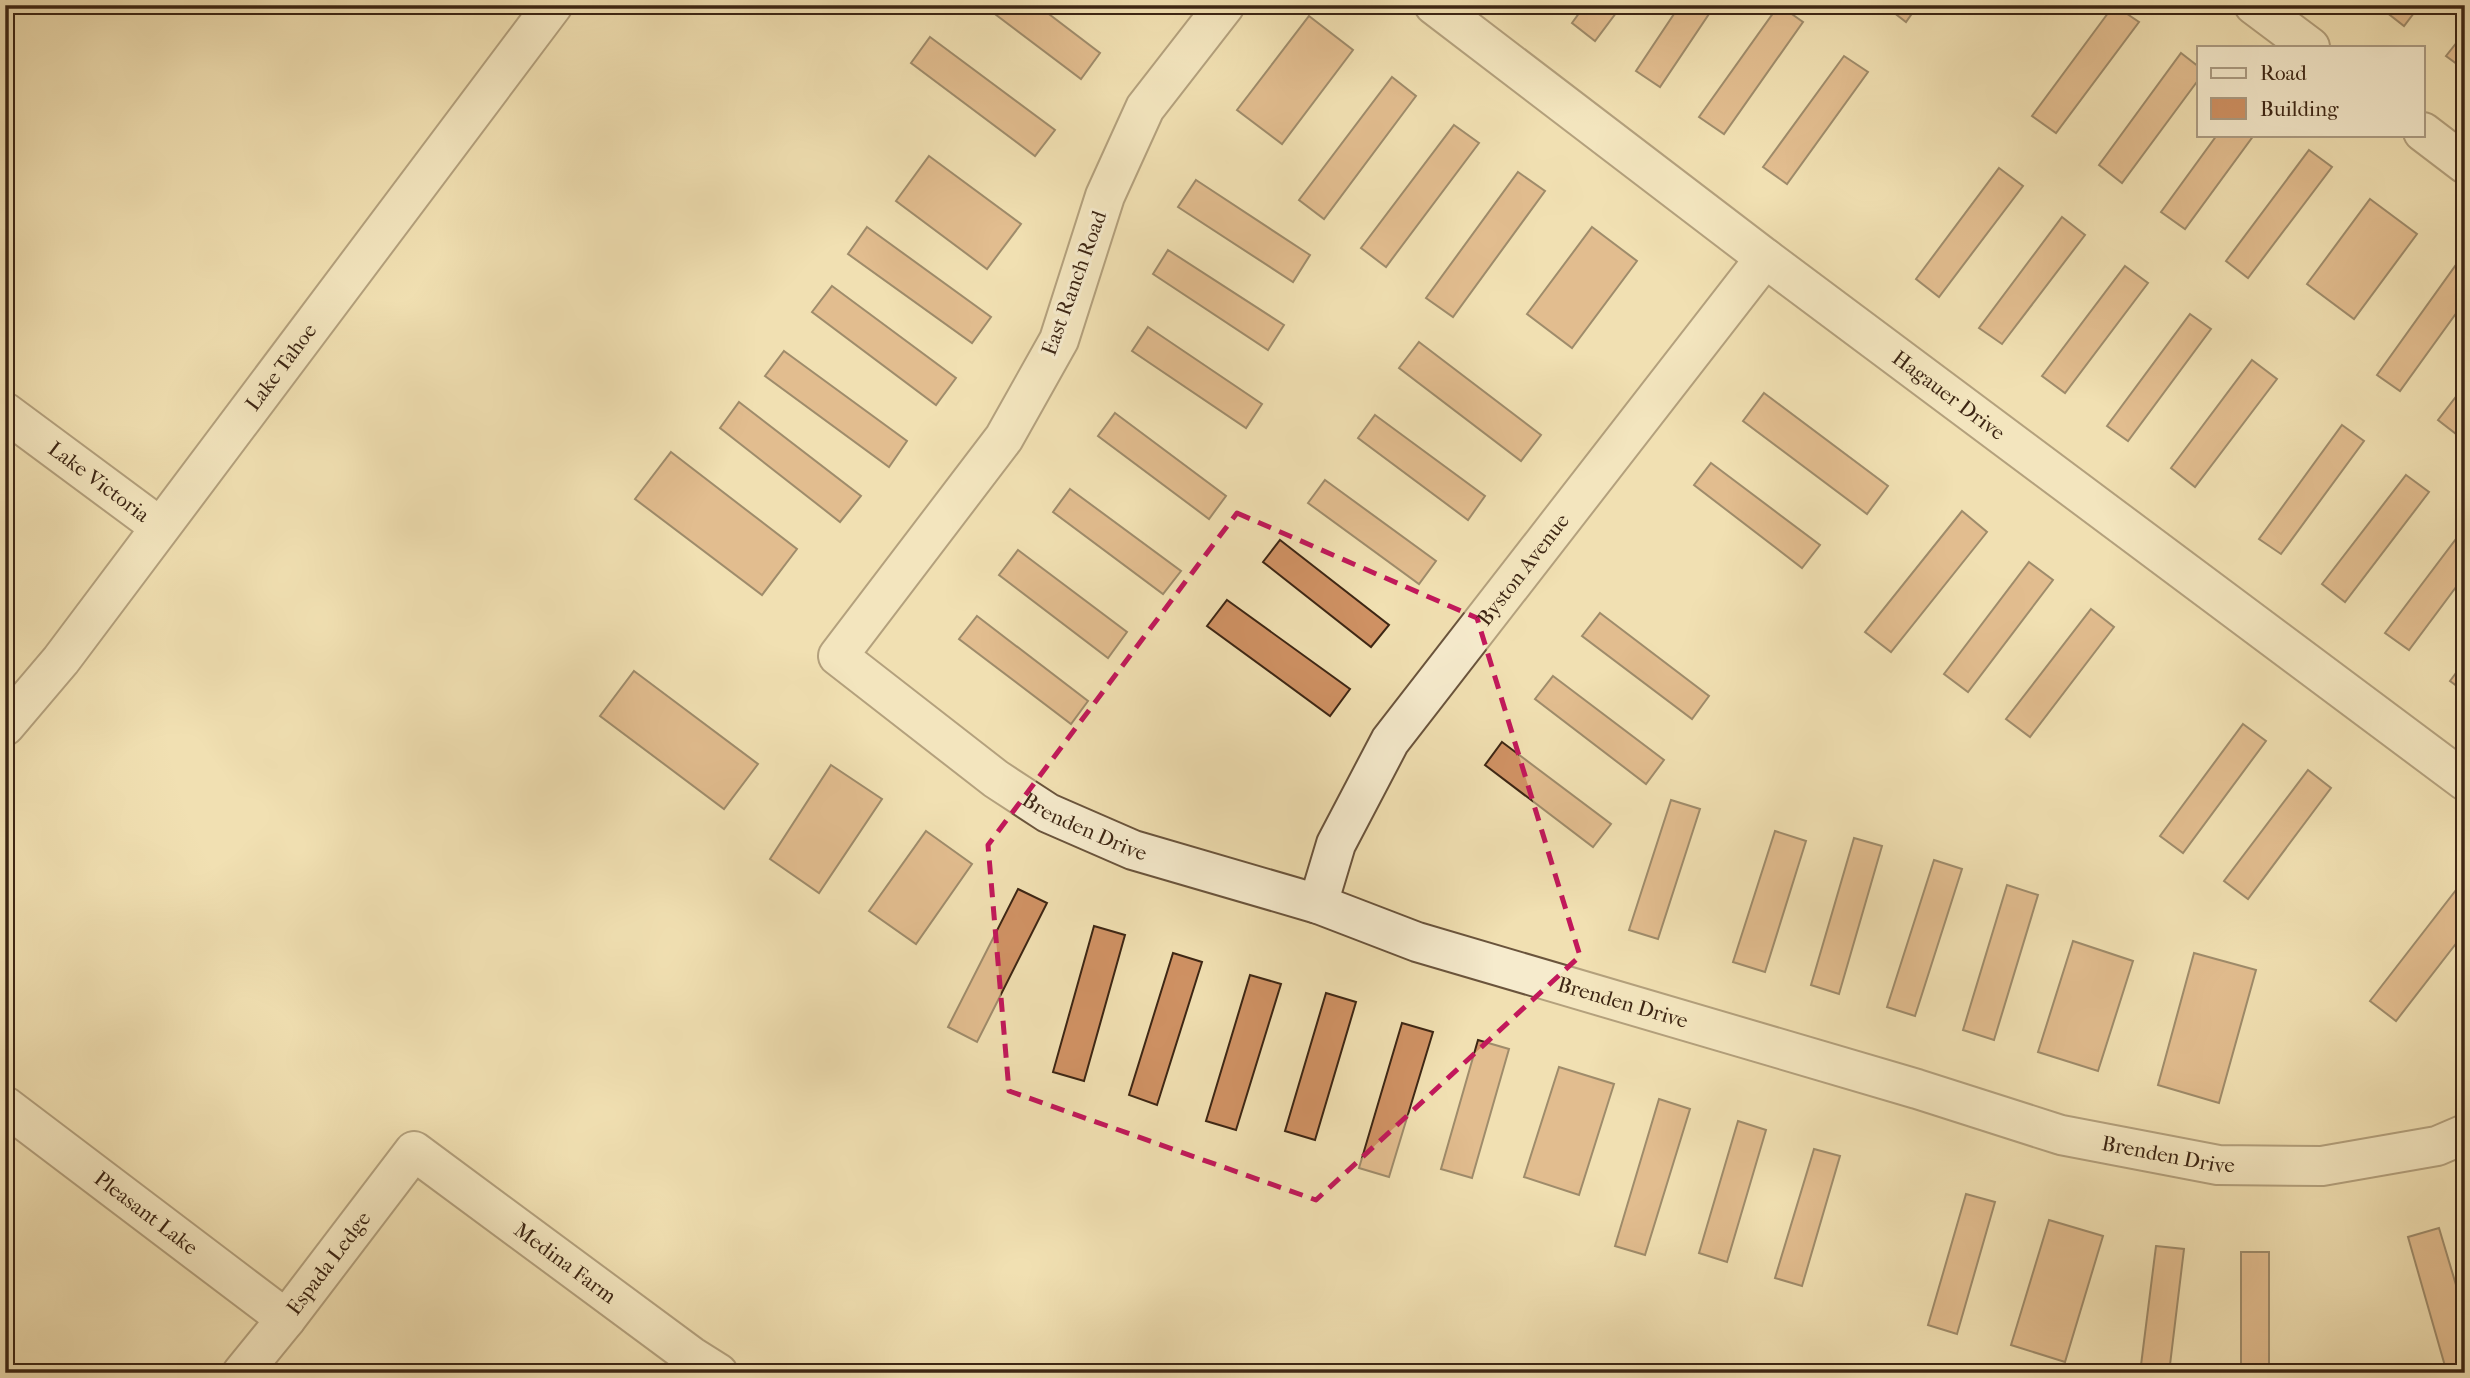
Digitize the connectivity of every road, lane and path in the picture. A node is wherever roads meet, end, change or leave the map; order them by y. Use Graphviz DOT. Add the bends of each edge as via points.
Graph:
graph roads {
  1 [pos="553,5"];
  2 [pos="1225,5"];
  3 [pos="1434,5"];
  4 [pos="2254,5"];
  5 [pos="2309,46"];
  6 [pos="2424,133"];
  7 [pos="2465,164"];
  8 [pos="1765,258"];
  9 [pos="5,412"];
  10 [pos="160,527"];
  11 [pos="838,656"];
  12 [pos="5,726"];
  13 [pos="2465,781"];
  14 [pos="1318,904"];
  15 [pos="5,1106"];
  16 [pos="2465,1134"];
  17 [pos="414,1152"];
  18 [pos="286,1319"];
  19 [pos="242,1373"];
  20 [pos="718,1373"];
  1 -- 10 [label="street, Lake Tahoe"];
  2 -- 11 [label="street, East Ranch Road" via="1145,108 1105,195 1059,340 1004,438"];
  3 -- 8 [label="street, Hagauer Drive"];
  4 -- 5 [label="street"];
  6 -- 7 [label="street"];
  8 -- 13 [label="street, Hagauer Drive"];
  8 -- 14 [label="street, Byston Avenue" via="1390,741 1336,844"];
  9 -- 10 [label="street, Lake Victoria"];
  10 -- 12 [label="street, Lake Tahoe" via="61,660"];
  11 -- 14 [label="street, Brenden Drive" via="996,779 1048,813 1133,850"];
  14 -- 16 [label="street, Brenden Drive" via="1418,942 1917,1088 2061,1135 2218,1165 2322,1166 2437,1146"];
  15 -- 18 [label="street, Pleasant Lake"];
  17 -- 18 [label="street, Espada Ledge"];
  17 -- 20 [label="street, Medina Farm"];
  18 -- 19 [label="street, Espada Ledge"];
}
